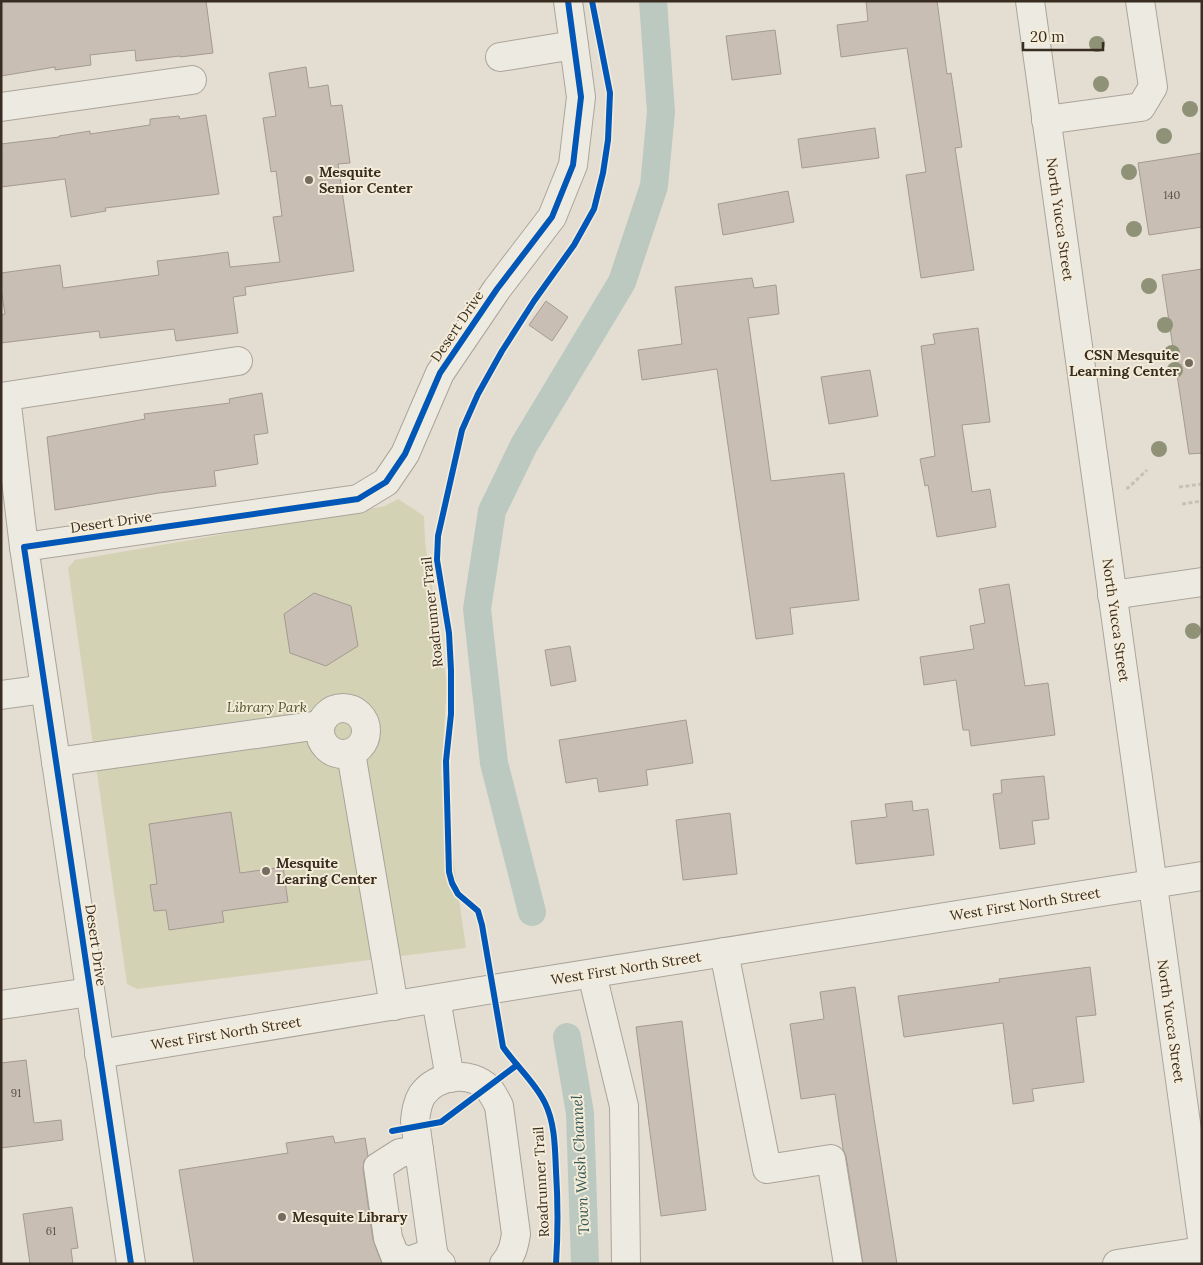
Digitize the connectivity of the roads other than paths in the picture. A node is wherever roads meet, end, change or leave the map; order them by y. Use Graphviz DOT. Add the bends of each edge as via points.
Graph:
graph roads {
  1 [pos="568,1"];
  2 [pos="1030,1"];
  3 [pos="1140,1"];
  4 [pos="574,46"];
  5 [pos="500,57"];
  6 [pos="192,80"];
  7 [pos="1,107"];
  8 [pos="1046,120"];
  9 [pos="238,361"];
  10 [pos="4,397"];
  11 [pos="24,547"];
  12 [pos="1202,582"];
  13 [pos="1112,595"];
  14 [pos="45,689"];
  15 [pos="1,695"];
  16 [pos="320,725"];
  17 [pos="351,753"];
  18 [pos="56,762"];
  19 [pos="1202,876"];
  20 [pos="1152,884"];
  21 [pos="724,952"];
  22 [pos="592,974"];
  23 [pos="90,992"];
  24 [pos="436,999"];
  25 [pos="1,1005"];
  26 [pos="394,1006"];
  27 [pos="99,1054"];
  28 [pos="450,1078"];
  29 [pos="1194,1120"];
  30 [pos="419,1150"];
  31 [pos="1202,1238"];
  32 [pos="1202,1252"];
  33 [pos="437,1258"];
  34 [pos="130,1264"];
  35 [pos="504,1264"];
  36 [pos="626,1264"];
  37 [pos="848,1264"];
  38 [pos="1117,1264"];
  1 -- 4 [label="street, Desert Drive"];
  2 -- 8 [label="street, North Yucca Street"];
  3 -- 8 [label="street" via="1152,87 1140,107"];
  4 -- 5 [label="street"];
  4 -- 11 [label="street, Desert Drive" via="581,97 573,164 552,217 497,289 440,373 405,454 386,482 358,499"];
  6 -- 7 [label="street"];
  8 -- 13 [label="street, North Yucca Street"];
  9 -- 10 [label="street"];
  10 -- 11 [label="street"];
  11 -- 14 [label="street, Desert Drive"];
  12 -- 13 [label="street"];
  13 -- 20 [label="street, North Yucca Street"];
  14 -- 15 [label="street"];
  14 -- 18 [label="street, Desert Drive"];
  16 -- 17 [label="street" via="320,737 328,750"];
  16 -- 17 [label="street" via="326,714 339,708 347,708 360,715 366,736 358,749"];
  16 -- 18 [label="street"];
  17 -- 26 [label="street"];
  18 -- 23 [label="street, Desert Drive"];
  19 -- 20 [label="street, West First North Street"];
  20 -- 21 [label="street, West First North Street"];
  20 -- 29 [label="street, North Yucca Street"];
  21 -- 22 [label="street, West First North Street"];
  21 -- 37 [label="street" via="767,1169 831,1159"];
  22 -- 24 [label="street, West First North Street"];
  22 -- 36 [label="street" via="624,1106"];
  23 -- 25 [label="street"];
  23 -- 27 [label="street, Desert Drive"];
  24 -- 26 [label="street, West First North Street"];
  24 -- 28 [label="street"];
  26 -- 27 [label="street, West First North Street"];
  27 -- 34 [label="street, Desert Drive"];
  28 -- 30 [label="street" via="432,1085 422,1095 415,1122"];
  28 -- 35 [label="street" via="471,1078 488,1088 499,1106 516,1234 514,1249"];
  29 -- 31 [label="street, North Yucca Street"];
  30 -- 33 [label="street"];
  30 -- 33 [label="street" via="400,1153 378,1167 388,1238 395,1256 409,1260"];
  32 -- 38 [label="street"];
}
